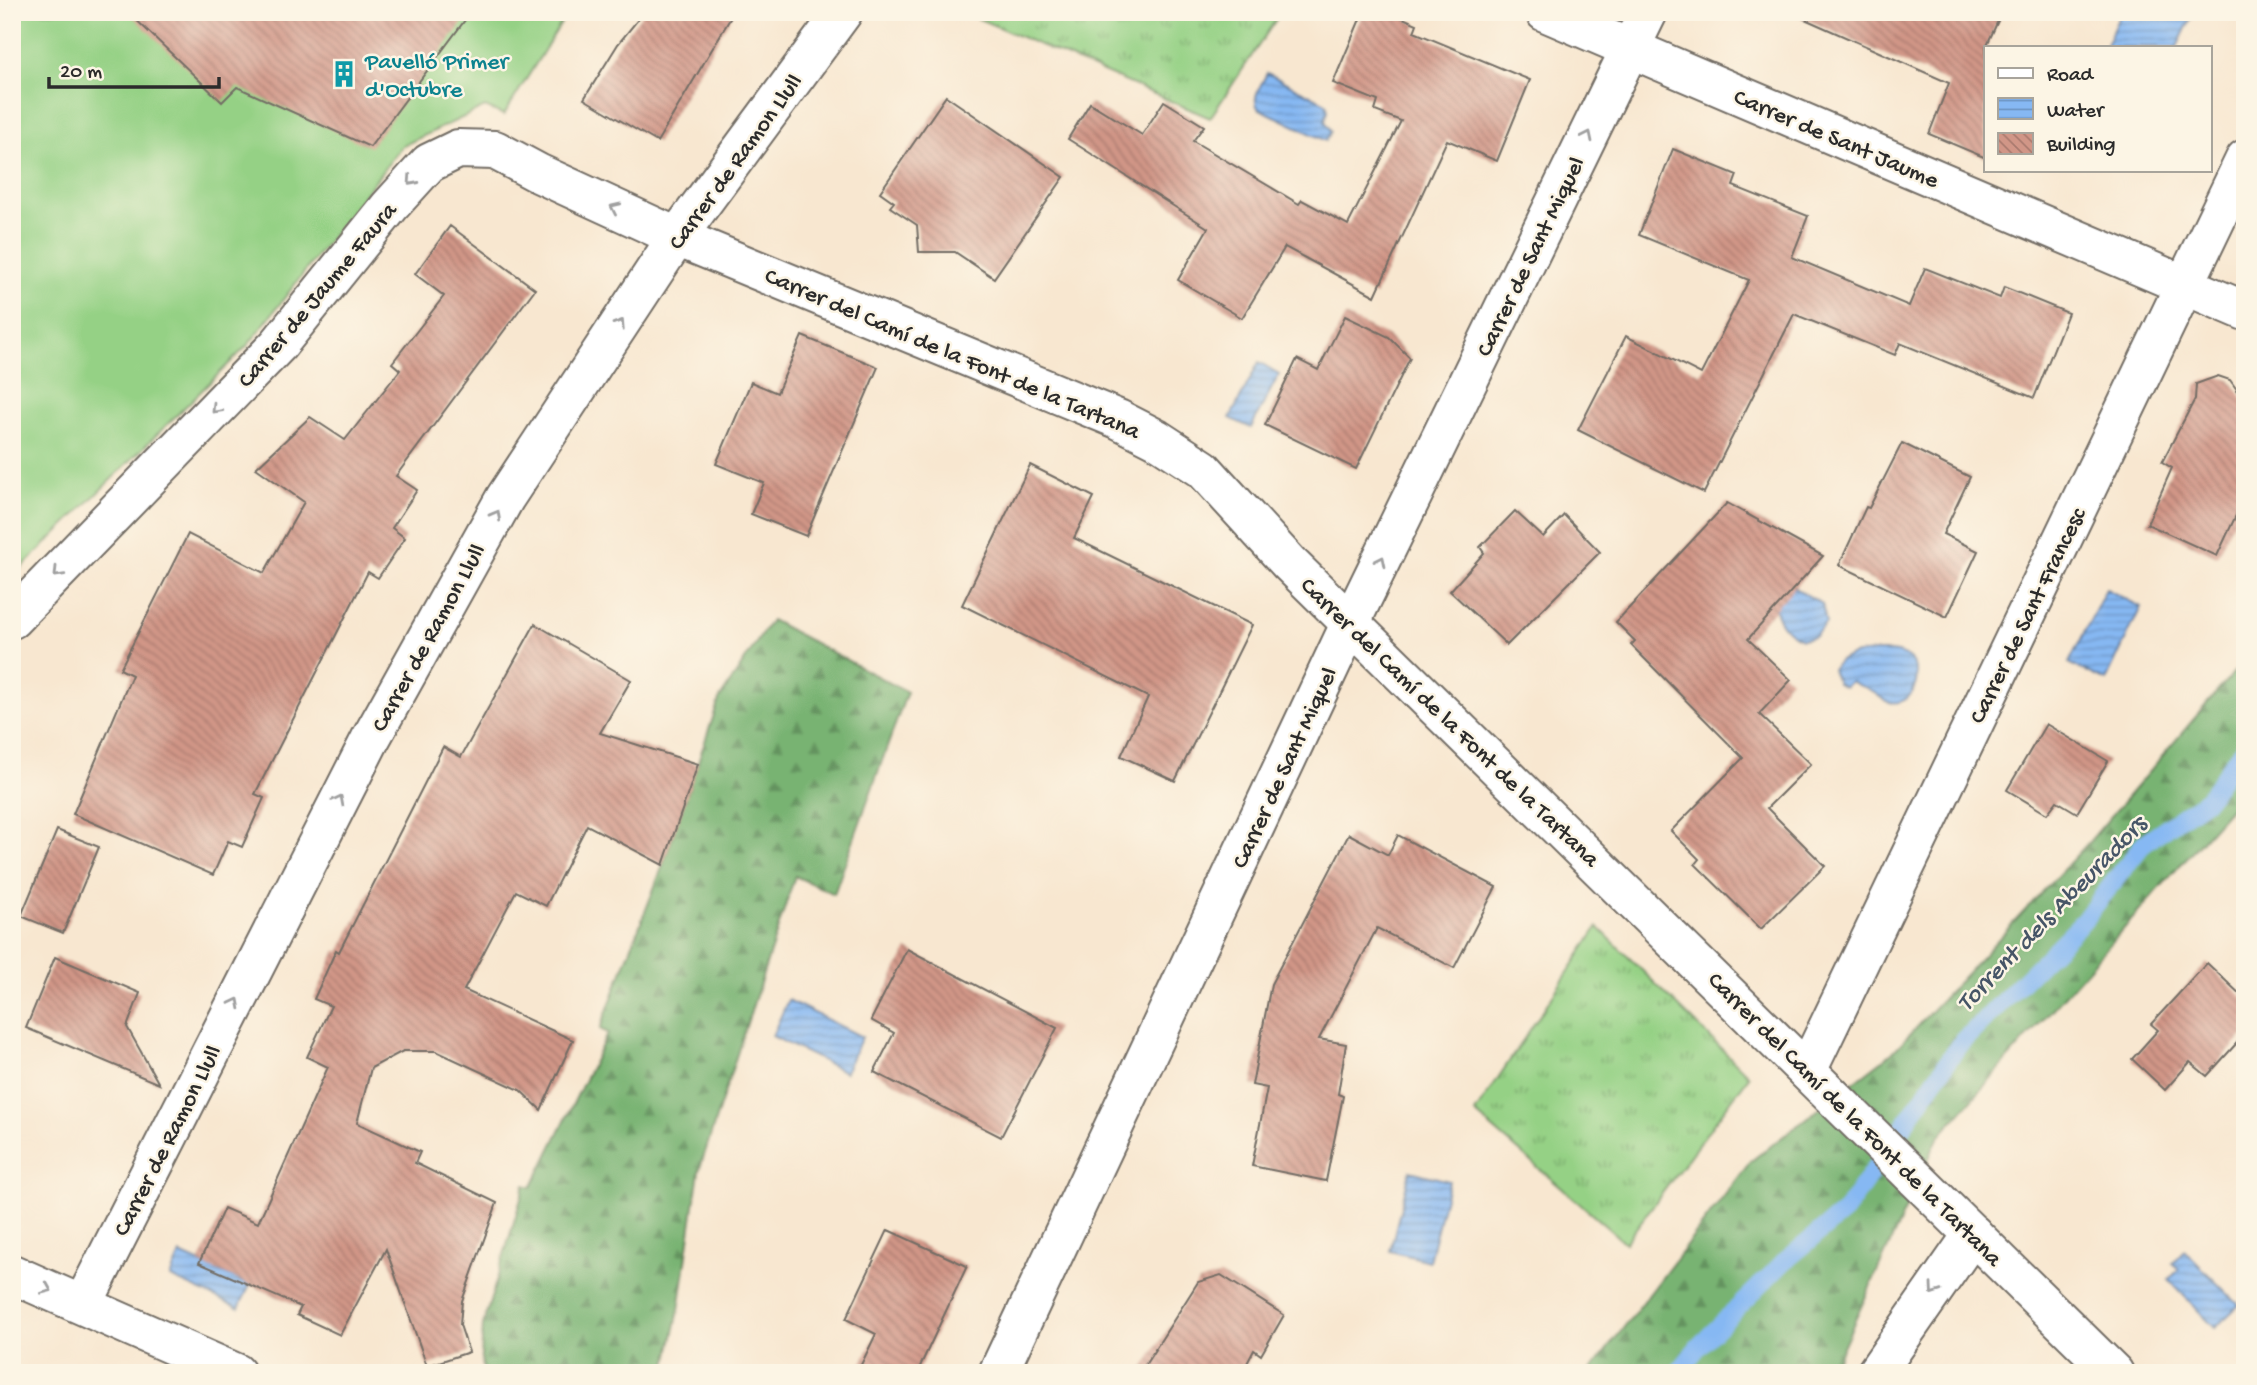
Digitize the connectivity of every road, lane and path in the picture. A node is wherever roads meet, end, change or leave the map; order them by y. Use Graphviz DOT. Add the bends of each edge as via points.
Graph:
graph roads {
  1 [pos="844,12"];
  2 [pos="1545,12"];
  3 [pos="1648,12"];
  4 [pos="1630,48"];
  5 [pos="2245,159"];
  6 [pos="677,237"];
  7 [pos="2184,286"];
  8 [pos="2245,311"];
  9 [pos="12,619"];
  10 [pos="1351,622"];
  11 [pos="1807,1071"];
  12 [pos="1973,1234"];
  13 [pos="12,1275"];
  14 [pos="83,1304"];
  15 [pos="236,1373"];
  16 [pos="998,1373"];
  17 [pos="1876,1373"];
  18 [pos="2114,1373"];
  1 -- 6 [label="street, Carrer de Ramon Llull"];
  2 -- 4 [label="street, Carrer de Sant Jaume"];
  3 -- 4 [label="street, Carrer de Sant Miquel"];
  4 -- 7 [label="street, Carrer de Sant Jaume"];
  10 -- 4 [label="street, Carrer de Sant Miquel, one-way"];
  5 -- 7 [label="street, Carrer de Sant Francesc"];
  6 -- 9 [label="street, Carrer de Jaume Faura, one-way" via="495,150 458,149 429,163 278,345"];
  6 -- 10 [label="street, Carrer del Camí de la Font de la Tartana" via="1157,439 1203,469 1289,563"];
  14 -- 6 [label="street, Carrer de Ramon Llull, one-way" via="370,740 505,498"];
  7 -- 8 [label="street, Carrer de Sant Jaume"];
  7 -- 11 [label="street, Carrer de Sant Francesc"];
  10 -- 11 [label="street, Carrer del Camí de la Font de la Tartana"];
  10 -- 16 [label="street, Carrer de Sant Miquel"];
  11 -- 12 [label="street, Carrer del Camí de la Font de la Tartana"];
  12 -- 17 [label="street, one-way"];
  12 -- 18 [label="street, Carrer del Camí de la Font de la Tartana"];
  13 -- 14 [label="street, one-way"];
  14 -- 15 [label="street"];
}
